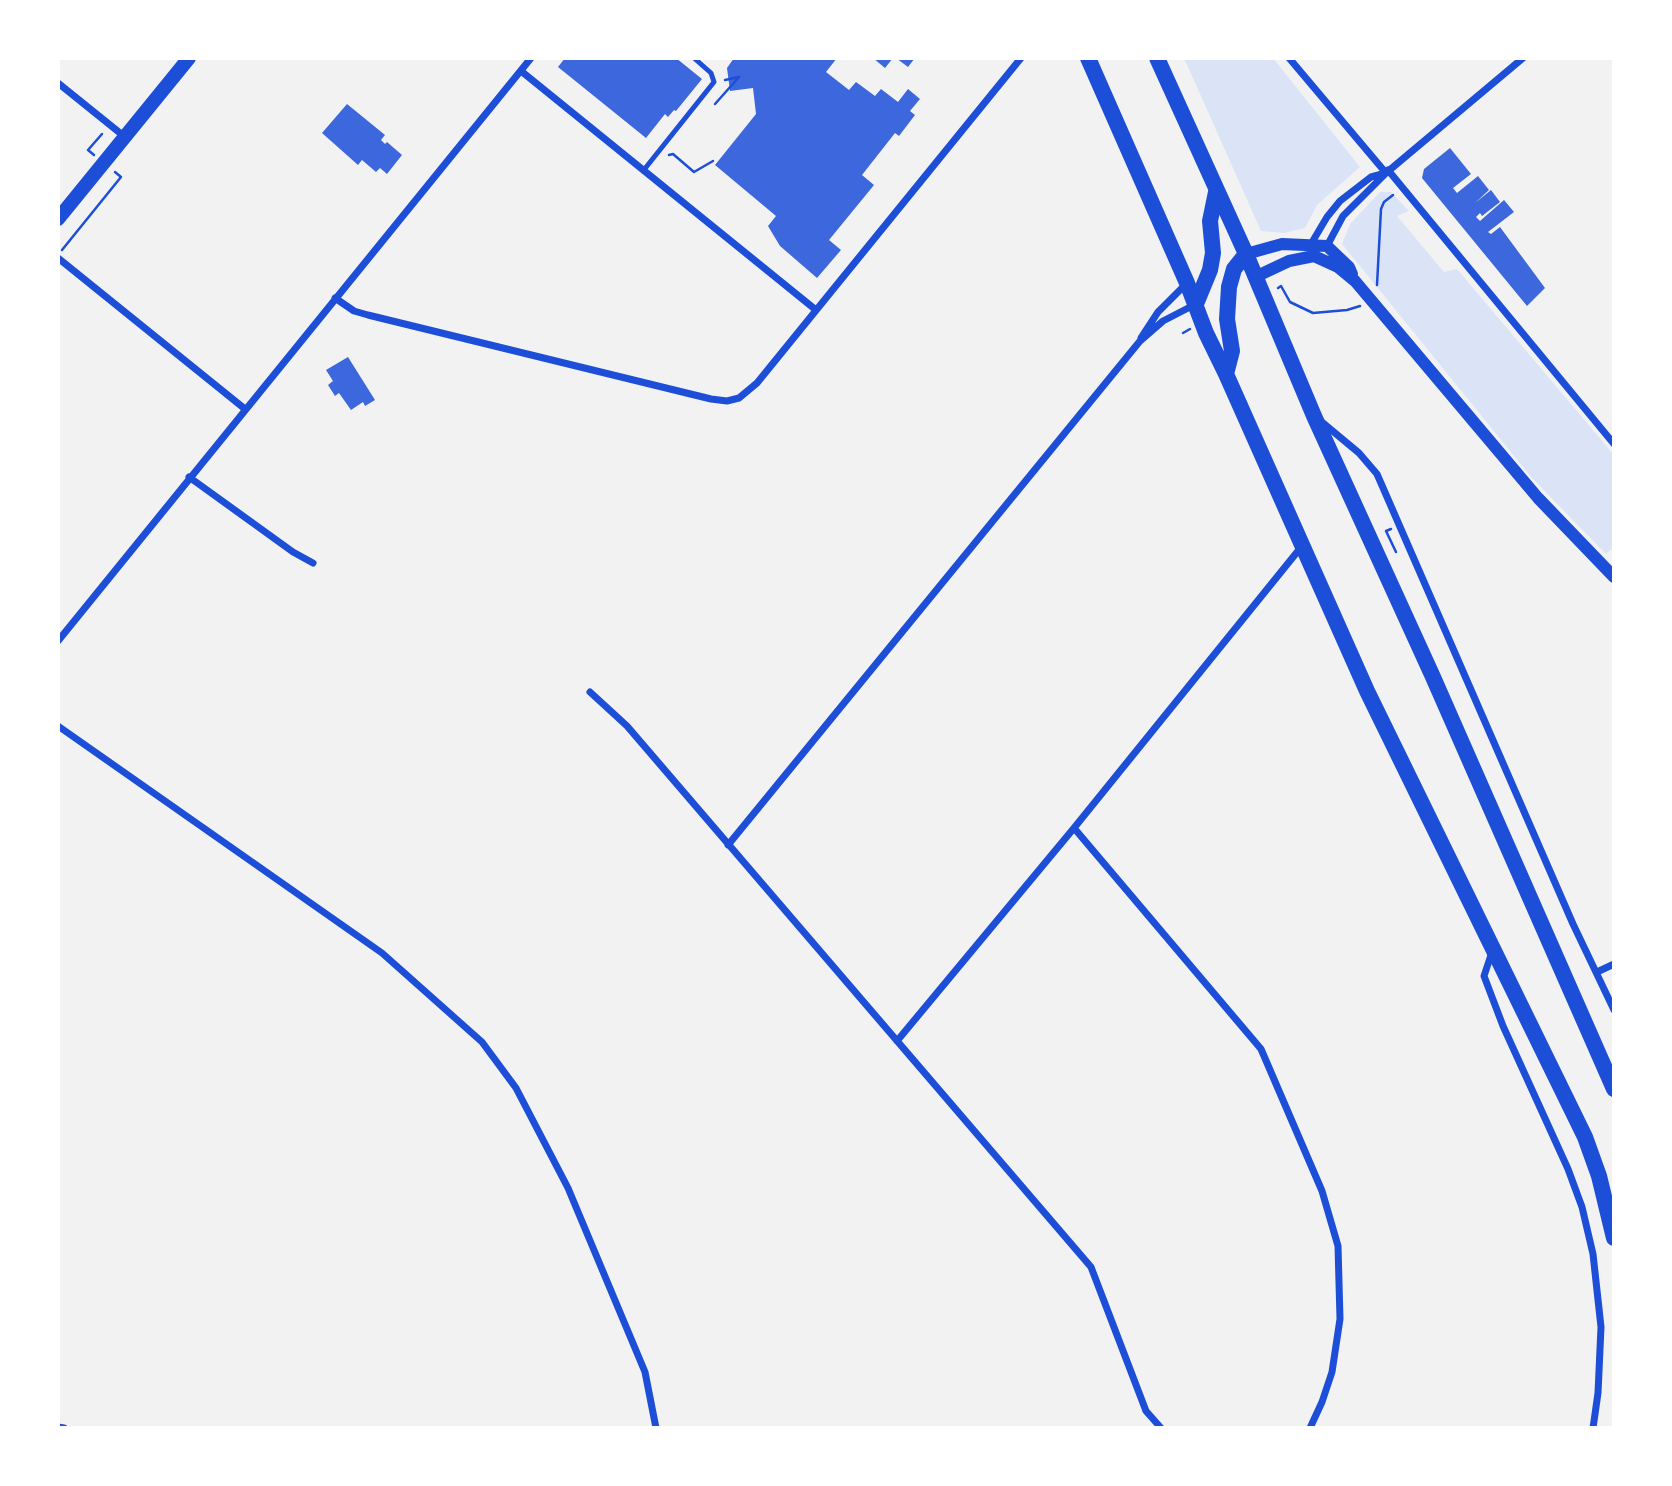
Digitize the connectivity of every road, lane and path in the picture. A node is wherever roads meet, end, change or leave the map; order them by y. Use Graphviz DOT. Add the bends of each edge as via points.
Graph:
graph roads {
  1 [pos="189,58"];
  2 [pos="531,58"];
  3 [pos="694,58"];
  4 [pos="1021,58"];
  5 [pos="1088,58"];
  6 [pos="1157,58"];
  7 [pos="1289,58"];
  8 [pos="1523,58"];
  9 [pos="521,71"];
  10 [pos="739,77"];
  11 [pos="58,83"];
  12 [pos="715,104"];
  13 [pos="110,124"];
  14 [pos="125,137"];
  15 [pos="88,150"];
  16 [pos="676,156"];
  17 [pos="713,161"];
  18 [pos="1387,171"];
  19 [pos="643,172"];
  20 [pos="121,177"];
  21 [pos="1402,187"];
  22 [pos="1216,192"];
  23 [pos="58,219"];
  24 [pos="66,244"];
  25 [pos="1327,246"];
  26 [pos="1312,250"];
  27 [pos="1246,254"];
  28 [pos="58,258"];
  29 [pos="1210,270"];
  30 [pos="1255,277"];
  31 [pos="1355,281"];
  32 [pos="1187,283"];
  33 [pos="1229,287"];
  34 [pos="1262,295"];
  35 [pos="1369,296"];
  36 [pos="335,298"];
  37 [pos="1196,304"];
  38 [pos="816,310"];
  39 [pos="1203,323"];
  40 [pos="1182,332"];
  41 [pos="1140,341"];
  42 [pos="1226,374"];
  43 [pos="245,409"];
  44 [pos="1314,416"];
  45 [pos="1614,444"];
  46 [pos="189,477"];
  47 [pos="1303,546"];
  48 [pos="313,563"];
  49 [pos="1610,569"];
  50 [pos="58,641"];
  51 [pos="590,692"];
  52 [pos="58,726"];
  53 [pos="1074,828"];
  54 [pos="728,845"];
  55 [pos="1494,948"];
  56 [pos="1614,964"];
  57 [pos="1597,972"];
  58 [pos="1614,1010"];
  59 [pos="897,1041"];
  60 [pos="1614,1089"];
  61 [pos="1614,1238"];
  62 [pos="58,1427"];
  63 [pos="64,1428"];
  64 [pos="656,1428"];
  65 [pos="1161,1428"];
  66 [pos="1310,1428"];
  67 [pos="1592,1428"];
  1 -- 14 [label="main road"];
  2 -- 9 [label="street"];
  3 -- 19 [label="lane" via="714,82"];
  4 -- 38 [label="street"];
  5 -- 32 [label="main road"];
  6 -- 22 [label="main road"];
  7 -- 18 [label="street"];
  8 -- 18 [label="street"];
  9 -- 19 [label="street"];
  9 -- 36 [label="street"];
  10 -- 12 [label="path"];
  11 -- 13 [label="street"];
  13 -- 14 [label="street"];
  13 -- 15 [label="path"];
  14 -- 23 [label="main road"];
  16 -- 17 [label="path" via="694,172"];
  18 -- 21 [label="street"];
  18 -- 25 [label="street" via="1343,216"];
  18 -- 26 [label="street" via="1371,177 1330,211"];
  19 -- 38 [label="street"];
  20 -- 24 [label="path"];
  21 -- 35 [label="path" via="1381,209 1379,282"];
  21 -- 45 [label="street"];
  22 -- 27 [label="main road"];
  22 -- 29 [label="main road" via="1210,221"];
  25 -- 26 [label="street"];
  25 -- 31 [label="street" via="1349,267"];
  26 -- 27 [label="street" via="1272,245"];
  26 -- 30 [label="street"];
  26 -- 31 [label="street"];
  27 -- 29 [label="main road"];
  27 -- 30 [label="main road"];
  27 -- 33 [label="main road" via="1234,269"];
  28 -- 43 [label="street"];
  29 -- 32 [label="main road"];
  29 -- 37 [label="main road"];
  30 -- 33 [label="main road"];
  30 -- 34 [label="main road"];
  31 -- 35 [label="street"];
  32 -- 37 [label="main road"];
  32 -- 41 [label="street" via="1158,312"];
  33 -- 37 [label="main road"];
  33 -- 42 [label="main road" via="1232,351"];
  34 -- 35 [label="path" via="1281,286 1290,302 1314,313 1362,306"];
  34 -- 44 [label="main road"];
  35 -- 49 [label="street" via="1507,463"];
  36 -- 38 [label="street" via="368,315 727,401 739,398 757,383"];
  36 -- 43 [label="street"];
  37 -- 39 [label="main road"];
  37 -- 41 [label="street" via="1163,321"];
  39 -- 40 [label="path"];
  39 -- 42 [label="main road"];
  41 -- 54 [label="street"];
  42 -- 47 [label="main road"];
  43 -- 46 [label="street"];
  44 -- 57 [label="street" via="1377,474"];
  44 -- 60 [label="main road"];
  46 -- 48 [label="street"];
  46 -- 50 [label="street"];
  47 -- 53 [label="street"];
  47 -- 55 [label="main road" via="1413,788"];
  51 -- 54 [label="street" via="627,726"];
  52 -- 64 [label="street" via="382,953 482,1042 516,1088 568,1188 645,1371"];
  53 -- 59 [label="street"];
  53 -- 66 [label="street" via="1261,1049 1322,1191 1338,1246 1340,1319 1332,1372"];
  54 -- 59 [label="street"];
  55 -- 61 [label="main road" via="1585,1137"];
  55 -- 67 [label="street" via="1484,976 1568,1169 1593,1254 1601,1327"];
  56 -- 57 [label="street"];
  57 -- 58 [label="street"];
  59 -- 65 [label="street" via="1091,1267 1146,1411"];
  62 -- 63 [label="street"];
}
